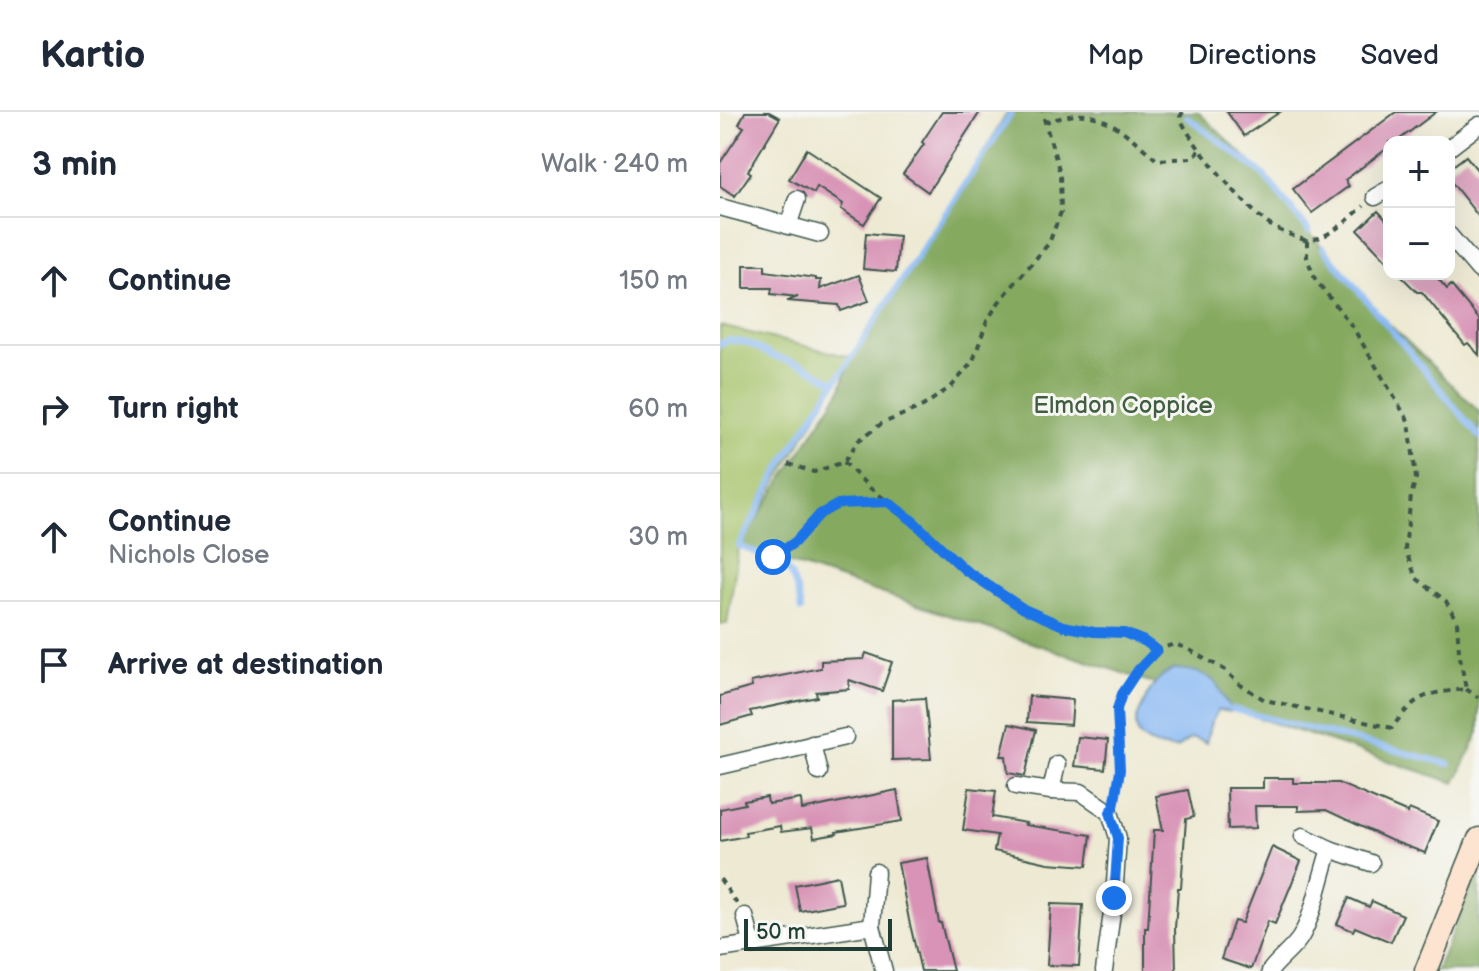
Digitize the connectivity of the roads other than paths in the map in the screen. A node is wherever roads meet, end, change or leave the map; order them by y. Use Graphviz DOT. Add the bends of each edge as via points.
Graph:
graph roads {
  1 [pos="1479,125"];
  2 [pos="1455,143"];
  3 [pos="797,199"];
  4 [pos="720,207"];
  5 [pos="788,226"];
  6 [pos="820,234"];
  7 [pos="1455,242"];
  8 [pos="1479,270"];
  9 [pos="845,737"];
  10 [pos="812,744"];
  11 [pos="1057,764"];
  12 [pos="720,766"];
  13 [pos="819,772"];
  14 [pos="1016,786"];
  15 [pos="1051,791"];
  16 [pos="1303,836"];
  17 [pos="1479,839"];
  18 [pos="1330,849"];
  19 [pos="1371,863"];
  20 [pos="876,872"];
  21 [pos="745,916"];
  22 [pos="872,926"];
  23 [pos="753,946"];
  24 [pos="720,949"];
  25 [pos="884,971"];
  26 [pos="1104,971"];
  27 [pos="1270,971"];
  28 [pos="1426,971"];
  1 -- 2 [label="street"];
  3 -- 5 [label="street"];
  4 -- 5 [label="street"];
  5 -- 6 [label="street"];
  7 -- 8 [label="street"];
  9 -- 10 [label="street"];
  10 -- 12 [label="street"];
  10 -- 13 [label="street"];
  11 -- 15 [label="street"];
  14 -- 15 [label="street"];
  15 -- 26 [label="street" via="1081,792 1110,812 1118,838"];
  16 -- 18 [label="street"];
  17 -- 28 [label="street"];
  18 -- 19 [label="street"];
  18 -- 27 [label="street" via="1305,927"];
  20 -- 22 [label="street"];
  21 -- 23 [label="street"];
  22 -- 23 [label="street"];
  22 -- 25 [label="street"];
  23 -- 24 [label="street"];
}
